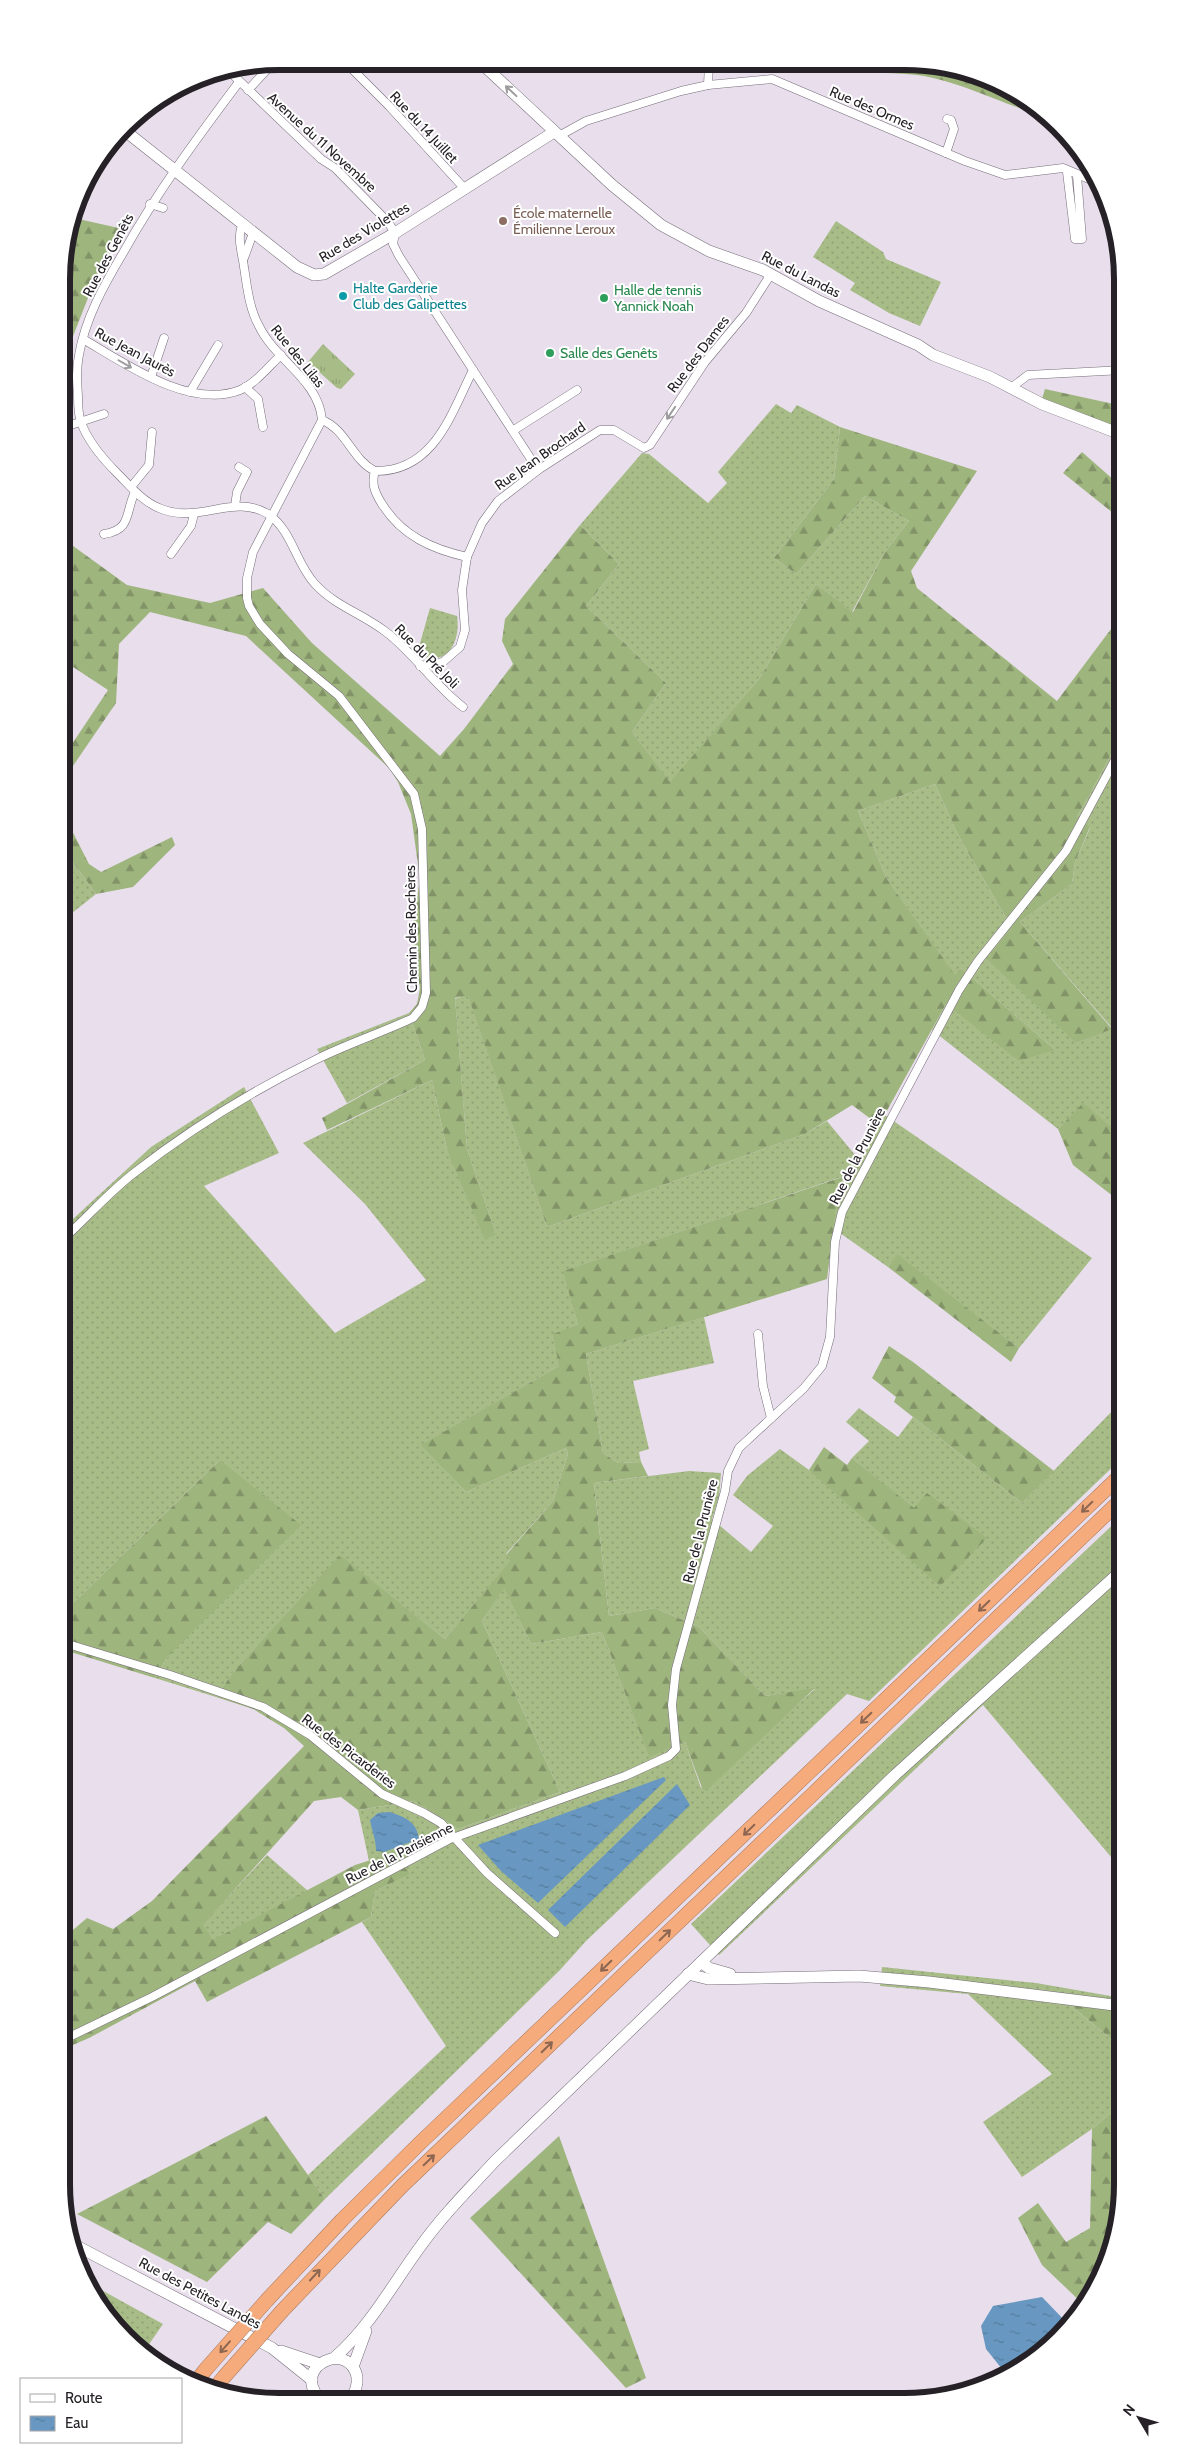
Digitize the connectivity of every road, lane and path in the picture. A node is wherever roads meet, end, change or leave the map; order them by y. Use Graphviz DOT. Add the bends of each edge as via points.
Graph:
graph roads {
  1 [pos="267,70"];
  2 [pos="353,70"];
  3 [pos="489,70"];
  4 [pos="709,70"];
  5 [pos="233,75"];
  6 [pos="239,82"];
  7 [pos="708,85"];
  8 [pos="248,90"];
  9 [pos="947,119"];
  10 [pos="129,134"];
  11 [pos="557,134"];
  12 [pos="946,153"];
  13 [pos="173,170"];
  14 [pos="1067,172"];
  15 [pos="1077,175"];
  16 [pos="1089,180"];
  17 [pos="464,188"];
  18 [pos="150,204"];
  19 [pos="163,208"];
  20 [pos="242,225"];
  21 [pos="253,233"];
  22 [pos="395,233"];
  23 [pos="243,260"];
  24 [pos="771,274"];
  25 [pos="164,338"];
  26 [pos="83,339"];
  27 [pos="218,345"];
  28 [pos="281,355"];
  29 [pos="473,370"];
  30 [pos="1114,370"];
  31 [pos="151,377"];
  32 [pos="245,387"];
  33 [pos="1011,388"];
  34 [pos="577,390"];
  35 [pos="190,392"];
  36 [pos="104,414"];
  37 [pos="322,420"];
  38 [pos="81,422"];
  39 [pos="70,425"];
  40 [pos="263,427"];
  41 [pos="514,430"];
  42 [pos="152,432"];
  43 [pos="1114,432"];
  44 [pos="644,448"];
  45 [pos="239,467"];
  46 [pos="538,470"];
  47 [pos="374,472"];
  48 [pos="133,489"];
  49 [pos="235,506"];
  50 [pos="194,514"];
  51 [pos="272,517"];
  52 [pos="104,534"];
  53 [pos="171,554"];
  54 [pos="467,557"];
  55 [pos="420,666"];
  56 [pos="463,707"];
  57 [pos="1114,762"];
  58 [pos="70,1233"];
  59 [pos="758,1334"];
  60 [pos="771,1418"];
  61 [pos="1114,1482"];
  62 [pos="1114,1507"];
  63 [pos="1114,1577"];
  64 [pos="694,1602"];
  65 [pos="70,1645"];
  66 [pos="455,1838"];
  67 [pos="556,1933"];
  68 [pos="701,1962"];
  69 [pos="688,1974"];
  70 [pos="739,1977"];
  71 [pos="1114,2005"];
  72 [pos="70,2037"];
  73 [pos="80,2248"];
  74 [pos="375,2312"];
  75 [pos="272,2348"];
  76 [pos="334,2358"];
  77 [pos="320,2364"];
  78 [pos="353,2367"];
  79 [pos="200,2377"];
  80 [pos="218,2384"];
  81 [pos="313,2391"];
  82 [pos="354,2393"];
  1 -- 8 [label="street"];
  2 -- 17 [label="street, Rue du 14 Juillet"];
  11 -- 3 [label="street, Rue du Landas, one-way"];
  4 -- 7 [label="street"];
  5 -- 6 [label="street, Avenue du 11 Novembre"];
  6 -- 8 [label="street, Avenue du 11 Novembre"];
  6 -- 13 [label="street, Rue des Genêts"];
  7 -- 11 [label="street, Rue des Ormes" via="617,110"];
  7 -- 12 [label="street, Rue des Ormes" via="772,79"];
  8 -- 22 [label="street, Avenue du 11 Novembre" via="358,191"];
  9 -- 12 [label="street" via="951,120 954,129"];
  10 -- 13 [label="street, Rue des Violettes"];
  11 -- 17 [label="street, Rue des Violettes"];
  11 -- 24 [label="street, Rue du Landas" via="660,225 709,251"];
  12 -- 14 [label="street, Rue des Ormes" via="1005,175 1041,169 1062,168"];
  13 -- 18 [label="street, Rue des Genêts"];
  13 -- 20 [label="street, Rue des Violettes"];
  14 -- 15 [label="street, Rue des Ormes"];
  14 -- 15 [label="street" via="1075,239 1082,239"];
  15 -- 16 [label="street, Rue des Ormes"];
  17 -- 22 [label="street, Rue des Violettes"];
  18 -- 19 [label="street"];
  18 -- 26 [label="street, Rue des Genêts" via="100,293"];
  20 -- 21 [label="street, Rue des Violettes"];
  20 -- 23 [label="street, Rue des Lilas" via="239,234"];
  21 -- 22 [label="street, Rue des Violettes" via="297,267 314,274 324,274"];
  21 -- 23 [label="street"];
  22 -- 29 [label="street" via="393,244 399,256"];
  23 -- 28 [label="street, Rue des Lilas" via="252,309 259,327"];
  24 -- 33 [label="street, Rue du Landas" via="888,334"];
  24 -- 44 [label="street, Rue des Dames, one-way" via="746,313 705,362 650,445"];
  25 -- 31 [label="street"];
  26 -- 31 [label="street, Rue Jean Jaurès, one-way"];
  26 -- 38 [label="street, Rue des Genêts" via="77,378"];
  27 -- 35 [label="street"];
  28 -- 32 [label="street, Rue Jean Jaurès"];
  28 -- 37 [label="street, Rue des Lilas" via="310,389 321,407"];
  29 -- 41 [label="street"];
  29 -- 47 [label="street" via="446,426 433,444 408,463 384,472"];
  30 -- 33 [label="street" via="1028,375"];
  31 -- 35 [label="street, Rue Jean Jaurès"];
  32 -- 35 [label="street, Rue Jean Jaurès" via="213,394"];
  32 -- 40 [label="street" via="258,400"];
  33 -- 43 [label="street, Rue du Landas" via="1042,404"];
  34 -- 41 [label="street"];
  36 -- 38 [label="street"];
  37 -- 47 [label="street" via="332,424 345,437 366,467"];
  37 -- 51 [label="street"];
  38 -- 39 [label="street"];
  38 -- 48 [label="street, Rue des Genêts" via="95,449"];
  41 -- 46 [label="street"];
  42 -- 48 [label="street" via="149,465"];
  44 -- 46 [label="street, Rue Jean Brochard" via="614,430 600,430"];
  45 -- 49 [label="street" via="247,472 237,492"];
  46 -- 54 [label="street, Rue Jean Brochard" via="498,501 482,523"];
  47 -- 54 [label="street" via="373,487 377,496 403,529 427,545"];
  48 -- 50 [label="street, Rue des Genêts" via="158,508"];
  48 -- 52 [label="street" via="122,527 116,533"];
  49 -- 50 [label="street, Rue des Genêts"];
  49 -- 51 [label="street, Rue des Genêts" via="257,509"];
  50 -- 53 [label="street" via="191,526"];
  51 -- 55 [label="street, Rue du Pré Joli" via="282,528 305,572 321,590 342,607 385,631"];
  51 -- 58 [label="street, Chemin des Rochères" via="249,565 247,591 250,606 260,624 288,654 339,696 410,786 420,810 426,993 422,1007 413,1018 284,1076 163,1152 114,1190"];
  54 -- 55 [label="street, Rue Jean Brochard" via="462,590 463,641 449,658"];
  55 -- 56 [label="street, Rue du Pré Joli" via="443,692"];
  57 -- 60 [label="street, Rue de la Prunière" via="1066,851 978,961 959,990 852,1189 835,1242 830,1337 822,1366 804,1388"];
  59 -- 60 [label="street" via="763,1386"];
  60 -- 64 [label="street, Rue de la Prunière" via="739,1448 728,1471"];
  61 -- 79 [label="highway, one-way, bridge" via="419,2144 342,2220"];
  80 -- 62 [label="highway, one-way, bridge" via="282,2311 402,2186"];
  63 -- 68 [label="street" via="895,1775"];
  64 -- 66 [label="street, Rue de la Parisienne" via="673,1687 676,1749 669,1756 625,1776"];
  65 -- 66 [label="street, Rue des Picarderies" via="263,1707 310,1734 382,1794 441,1823"];
  66 -- 67 [label="street, Rue des Picarderies" via="487,1873"];
  66 -- 72 [label="street, Rue de la Parisienne"];
  68 -- 69 [label="street"];
  68 -- 70 [label="street" via="709,1968"];
  69 -- 70 [label="street" via="708,1978"];
  69 -- 74 [label="street" via="494,2161 456,2202"];
  70 -- 71 [label="street" via="859,1976"];
  73 -- 75 [label="street, Rue des Petites Landes"];
  74 -- 76 [label="street" via="352,2343"];
  74 -- 78 [label="street"];
  75 -- 77 [label="street"];
  75 -- 81 [label="street, Rue des Petites Landes"];
  76 -- 77 [label="street"];
  76 -- 78 [label="street"];
  77 -- 81 [label="street"];
  78 -- 82 [label="street" via="358,2382"];
}
